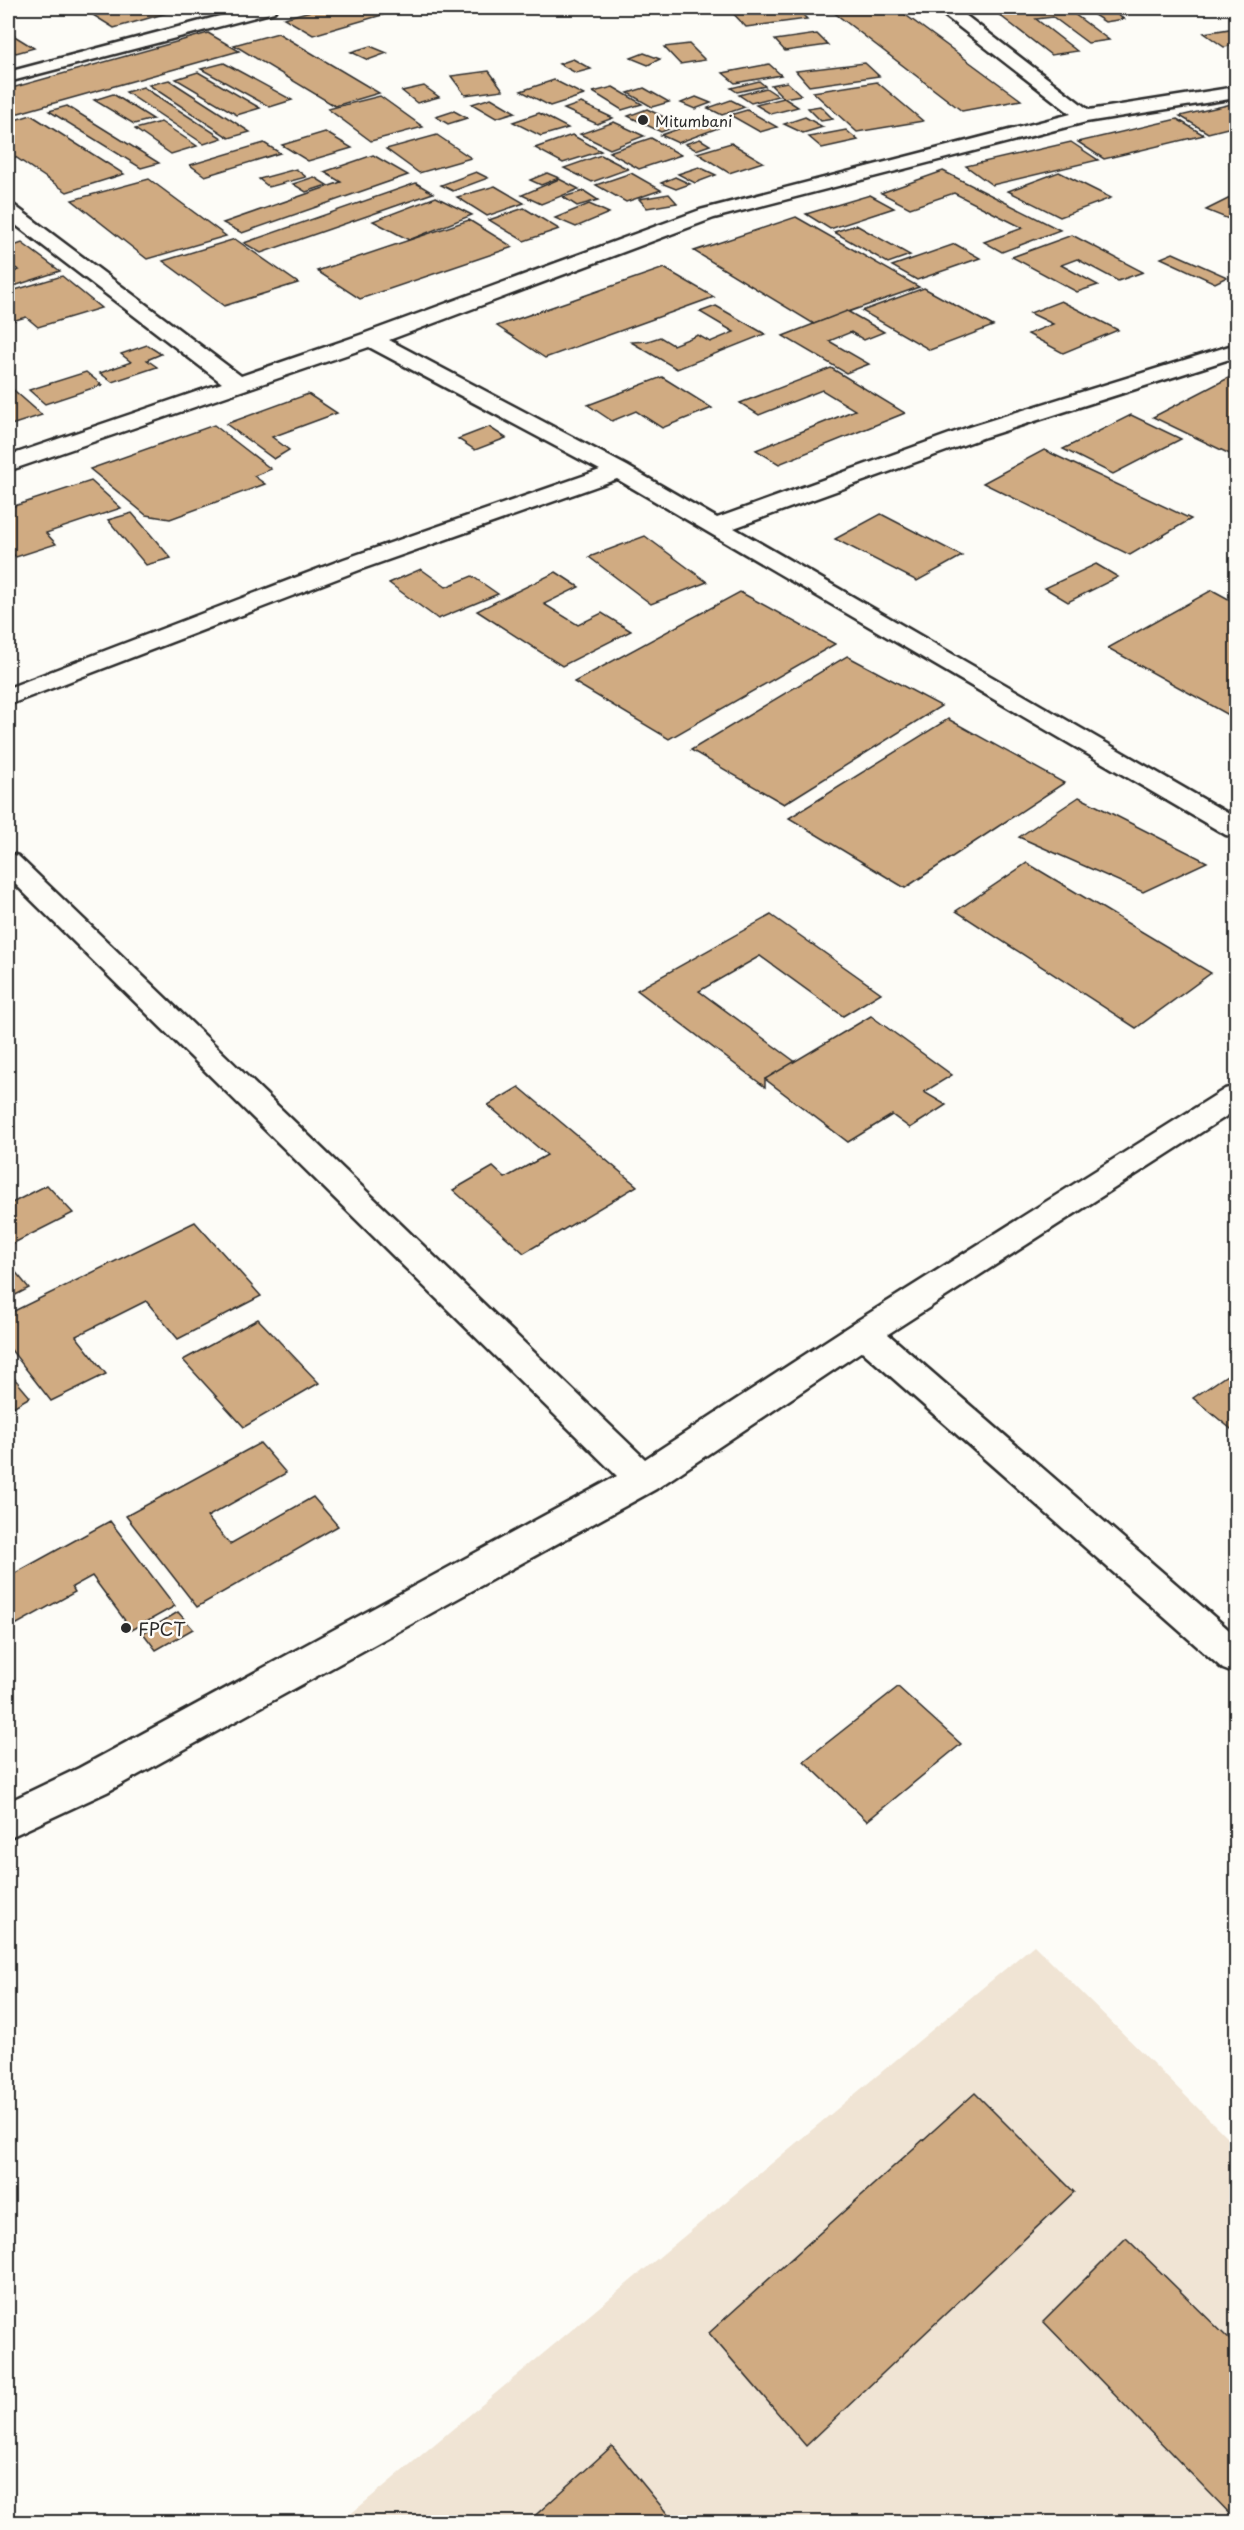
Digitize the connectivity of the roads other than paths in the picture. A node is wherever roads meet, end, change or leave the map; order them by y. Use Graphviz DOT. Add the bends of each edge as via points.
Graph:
graph roads {
  1 [pos="268,8"];
  2 [pos="946,8"];
  3 [pos="8,77"];
  4 [pos="1236,93"];
  5 [pos="1085,116"];
  6 [pos="8,210"];
  7 [pos="34,228"];
  8 [pos="8,236"];
  9 [pos="371,339"];
  10 [pos="1236,351"];
  11 [pos="238,385"];
  12 [pos="8,464"];
  13 [pos="619,471"];
  14 [pos="714,527"];
  15 [pos="8,697"];
  16 [pos="1236,829"];
  17 [pos="8,862"];
  18 [pos="1236,1096"];
  19 [pos="864,1333"];
  20 [pos="643,1479"];
  21 [pos="1236,1658"];
  22 [pos="8,1821"];
  1 -- 3 [label="street"];
  2 -- 5 [label="street"];
  4 -- 5 [label="street"];
  5 -- 9 [label="street" via="707,214"];
  6 -- 7 [label="street"];
  7 -- 8 [label="street"];
  7 -- 11 [label="street"];
  9 -- 11 [label="street"];
  9 -- 13 [label="street"];
  10 -- 14 [label="street" via="977,432"];
  11 -- 12 [label="street"];
  13 -- 14 [label="street"];
  13 -- 15 [label="street" via="353,564"];
  14 -- 16 [label="street"];
  17 -- 20 [label="street"];
  18 -- 19 [label="street"];
  19 -- 20 [label="street"];
  19 -- 21 [label="street"];
  20 -- 22 [label="street" via="103,1774"];
}
